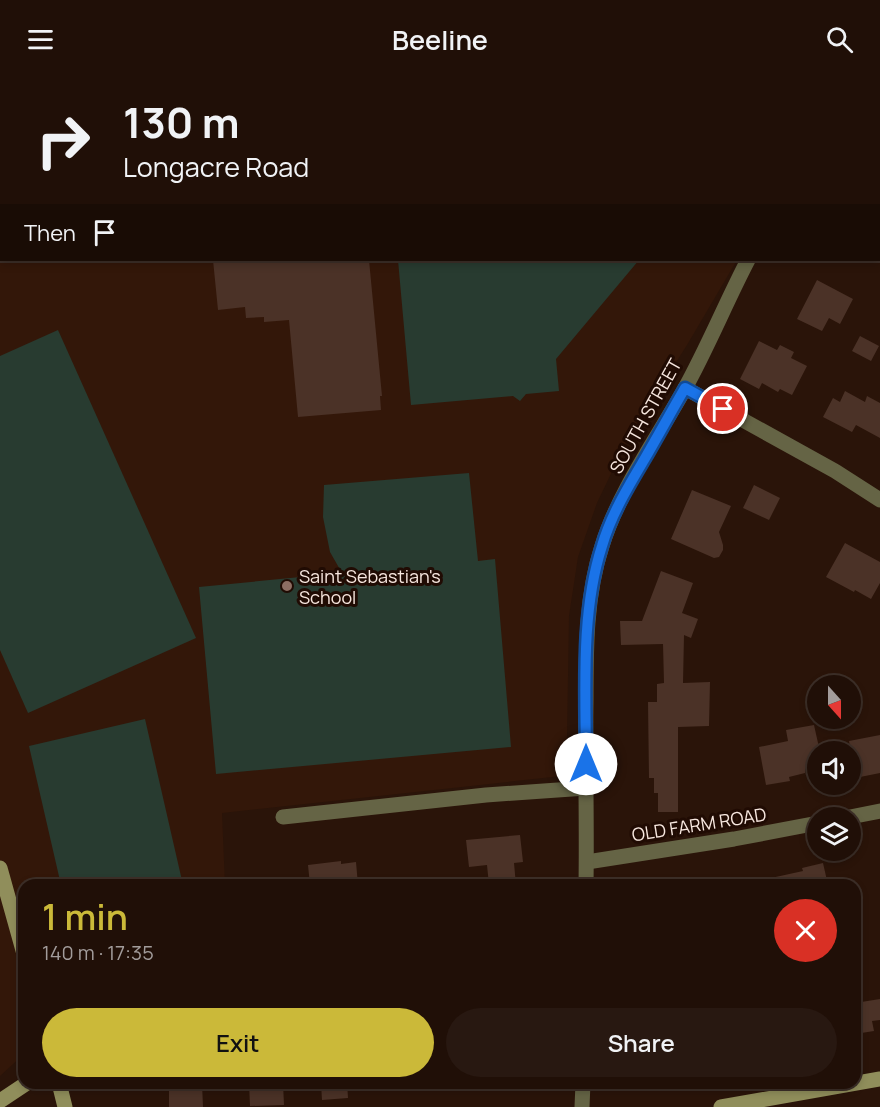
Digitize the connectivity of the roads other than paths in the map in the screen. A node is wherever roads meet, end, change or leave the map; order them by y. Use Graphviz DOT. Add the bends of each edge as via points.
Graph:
graph roads {
  1 [pos="748,261"];
  2 [pos="685,388"];
  3 [pos="880,500"];
  4 [pos="586,788"];
  5 [pos="880,811"];
  6 [pos="861,815"];
  7 [pos="283,816"];
  8 [pos="807,825"];
  9 [pos="587,862"];
  10 [pos="0,868"];
  11 [pos="586,879"];
  12 [pos="18,932"];
  13 [pos="880,1079"];
  14 [pos="861,1082"];
  15 [pos="18,1089"];
  16 [pos="60,1089"];
  17 [pos="583,1089"];
  18 [pos="823,1089"];
  19 [pos="0,1101"];
  20 [pos="65,1107"];
  21 [pos="582,1107"];
  22 [pos="721,1107"];
  1 -- 2 [label="street, SOUTH STREET"];
  2 -- 3 [label="street"];
  2 -- 4 [label="street, SOUTH STREET" via="611,520 594,575 586,658"];
  4 -- 7 [label="street"];
  4 -- 9 [label="street, SOUTH STREET"];
  5 -- 6 [label="street"];
  8 -- 9 [label="street, OLD FARM ROAD"];
  9 -- 11 [label="street, SOUTH STREET"];
  10 -- 12 [label="main road"];
  13 -- 14 [label="main road"];
  15 -- 19 [label="main road"];
  16 -- 20 [label="main road"];
  17 -- 21 [label="street"];
  18 -- 22 [label="main road"];
}
